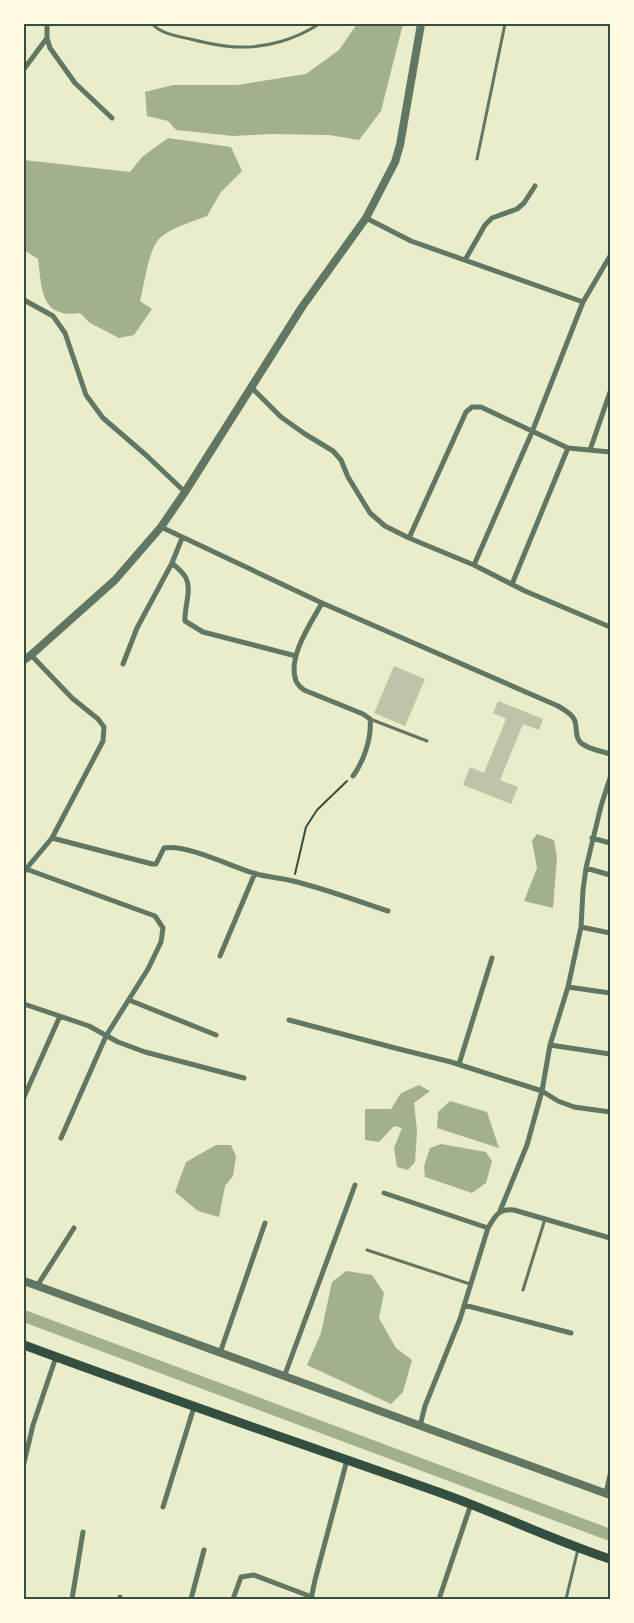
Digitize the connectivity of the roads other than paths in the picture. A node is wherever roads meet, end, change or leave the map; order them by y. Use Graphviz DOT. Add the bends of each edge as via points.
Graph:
graph roads {
  1 [pos="47,24"];
  2 [pos="152,24"];
  3 [pos="319,24"];
  4 [pos="421,24"];
  5 [pos="504,24"];
  6 [pos="47,38"];
  7 [pos="24,69"];
  8 [pos="112,118"];
  9 [pos="477,159"];
  10 [pos="535,186"];
  11 [pos="366,218"];
  12 [pos="610,256"];
  13 [pos="465,260"];
  14 [pos="24,300"];
  15 [pos="583,302"];
  16 [pos="251,387"];
  17 [pos="610,392"];
  18 [pos="532,432"];
  19 [pos="568,448"];
  20 [pos="590,450"];
  21 [pos="610,452"];
  22 [pos="185,492"];
  23 [pos="161,527"];
  24 [pos="182,538"];
  25 [pos="409,538"];
  26 [pos="172,563"];
  27 [pos="474,566"];
  28 [pos="512,584"];
  29 [pos="322,603"];
  30 [pos="610,627"];
  31 [pos="32,655"];
  32 [pos="296,656"];
  33 [pos="24,660"];
  34 [pos="123,664"];
  35 [pos="370,719"];
  36 [pos="428,741"];
  37 [pos="610,754"];
  38 [pos="353,776"];
  39 [pos="610,778"];
  40 [pos="52,838"];
  41 [pos="592,838"];
  42 [pos="610,843"];
  43 [pos="586,868"];
  44 [pos="25,871"];
  45 [pos="255,874"];
  46 [pos="610,875"];
  47 [pos="388,911"];
  48 [pos="581,927"];
  49 [pos="610,933"];
  50 [pos="220,956"];
  51 [pos="492,958"];
  52 [pos="568,987"];
  53 [pos="610,993"];
  54 [pos="129,1000"];
  55 [pos="24,1004"];
  56 [pos="60,1016"];
  57 [pos="288,1020"];
  58 [pos="216,1035"];
  59 [pos="106,1036"];
  60 [pos="550,1045"];
  61 [pos="610,1054"];
  62 [pos="459,1064"];
  63 [pos="244,1078"];
  64 [pos="542,1091"];
  65 [pos="24,1098"];
  66 [pos="610,1112"];
  67 [pos="61,1138"];
  68 [pos="355,1185"];
  69 [pos="384,1193"];
  70 [pos="500,1211"];
  71 [pos="545,1219"];
  72 [pos="265,1223"];
  73 [pos="74,1228"];
  74 [pos="488,1228"];
  75 [pos="610,1238"];
  76 [pos="367,1250"];
  77 [pos="24,1281"];
  78 [pos="470,1284"];
  79 [pos="37,1286"];
  80 [pos="523,1290"];
  81 [pos="464,1305"];
  82 [pos="571,1333"];
  83 [pos="24,1345"];
  84 [pos="220,1353"];
  85 [pos="56,1357"];
  86 [pos="284,1377"];
  87 [pos="194,1407"];
  88 [pos="420,1426"];
  89 [pos="347,1460"];
  90 [pos="24,1463"];
  91 [pos="610,1475"];
  92 [pos="608,1494"];
  93 [pos="471,1504"];
  94 [pos="162,1507"];
  95 [pos="83,1532"];
  96 [pos="578,1548"];
  97 [pos="204,1550"];
  98 [pos="610,1559"];
  99 [pos="311,1598"];
  100 [pos="72,1599"];
  101 [pos="191,1599"];
  102 [pos="233,1599"];
  103 [pos="439,1599"];
  104 [pos="566,1599"];
  1 -- 6 [label="street"];
  2 -- 3 [label="lane" via="159,31 178,37 239,48 272,44 307,32"];
  4 -- 11 [label="street" via="400,145 395,162"];
  5 -- 9 [label="lane"];
  6 -- 7 [label="street"];
  6 -- 8 [label="street" via="50,48 75,83"];
  10 -- 13 [label="street" via="517,209 484,224"];
  11 -- 13 [label="street" via="411,241"];
  11 -- 16 [label="street" via="302,307"];
  12 -- 15 [label="street"];
  13 -- 15 [label="street"];
  14 -- 22 [label="street" via="54,316 65,333 86,395 103,418"];
  15 -- 18 [label="street"];
  16 -- 22 [label="street"];
  16 -- 25 [label="street" via="281,417 333,451 370,513 385,526"];
  17 -- 20 [label="street"];
  18 -- 19 [label="street"];
  18 -- 25 [label="street" via="481,407 472,407 466,412"];
  18 -- 27 [label="street"];
  19 -- 20 [label="street"];
  19 -- 28 [label="street"];
  20 -- 21 [label="street"];
  22 -- 23 [label="street"];
  23 -- 24 [label="street"];
  23 -- 31 [label="street" via="115,580"];
  24 -- 26 [label="street"];
  24 -- 29 [label="street"];
  25 -- 27 [label="street"];
  26 -- 32 [label="street" via="185,577 189,587 185,621 203,632"];
  26 -- 34 [label="street" via="141,620"];
  27 -- 28 [label="street"];
  28 -- 30 [label="street"];
  29 -- 32 [label="street"];
  29 -- 37 [label="street" via="558,706 573,716 579,741"];
  31 -- 33 [label="street"];
  31 -- 40 [label="street" via="104,727 103,741"];
  32 -- 35 [label="street" via="296,683 304,690"];
  35 -- 36 [label="lane"];
  35 -- 38 [label="street" via="369,739"];
  39 -- 41 [label="street"];
  40 -- 44 [label="street"];
  40 -- 45 [label="street" via="152,864 160,860 164,848 175,848 217,859"];
  41 -- 42 [label="street"];
  41 -- 43 [label="street"];
  43 -- 46 [label="street"];
  43 -- 48 [label="street"];
  44 -- 54 [label="street" via="155,916 163,928 161,942"];
  45 -- 47 [label="street" via="294,881"];
  45 -- 50 [label="street"];
  48 -- 49 [label="street"];
  48 -- 52 [label="street"];
  51 -- 62 [label="street"];
  52 -- 53 [label="street"];
  52 -- 60 [label="street"];
  54 -- 58 [label="street"];
  54 -- 59 [label="street"];
  55 -- 56 [label="street"];
  56 -- 59 [label="street"];
  56 -- 65 [label="street"];
  57 -- 62 [label="street"];
  59 -- 63 [label="street" via="145,1052"];
  59 -- 67 [label="street"];
  60 -- 61 [label="street"];
  60 -- 64 [label="street"];
  62 -- 64 [label="street"];
  64 -- 66 [label="street" via="558,1102 574,1107"];
  64 -- 70 [label="street" via="527,1146"];
  68 -- 86 [label="street"];
  69 -- 74 [label="street"];
  70 -- 71 [label="street" via="514,1210"];
  70 -- 74 [label="street"];
  71 -- 75 [label="street"];
  71 -- 80 [label="lane"];
  72 -- 84 [label="street"];
  73 -- 79 [label="street"];
  74 -- 78 [label="street"];
  76 -- 78 [label="lane"];
  77 -- 79 [label="street"];
  78 -- 81 [label="street"];
  79 -- 84 [label="street"];
  81 -- 82 [label="street"];
  81 -- 88 [label="street"];
  83 -- 85 [label="main road"];
  84 -- 86 [label="street"];
  85 -- 87 [label="main road"];
  85 -- 90 [label="street"];
  86 -- 88 [label="street"];
  87 -- 89 [label="main road"];
  87 -- 94 [label="street"];
  88 -- 92 [label="street"];
  89 -- 93 [label="main road"];
  89 -- 99 [label="street"];
  91 -- 92 [label="street"];
  93 -- 96 [label="main road"];
  93 -- 103 [label="street"];
  95 -- 100 [label="street"];
  96 -- 98 [label="main road"];
  96 -- 104 [label="lane"];
  97 -- 101 [label="street"];
  99 -- 102 [label="street" via="254,1575 241,1577"];
}
